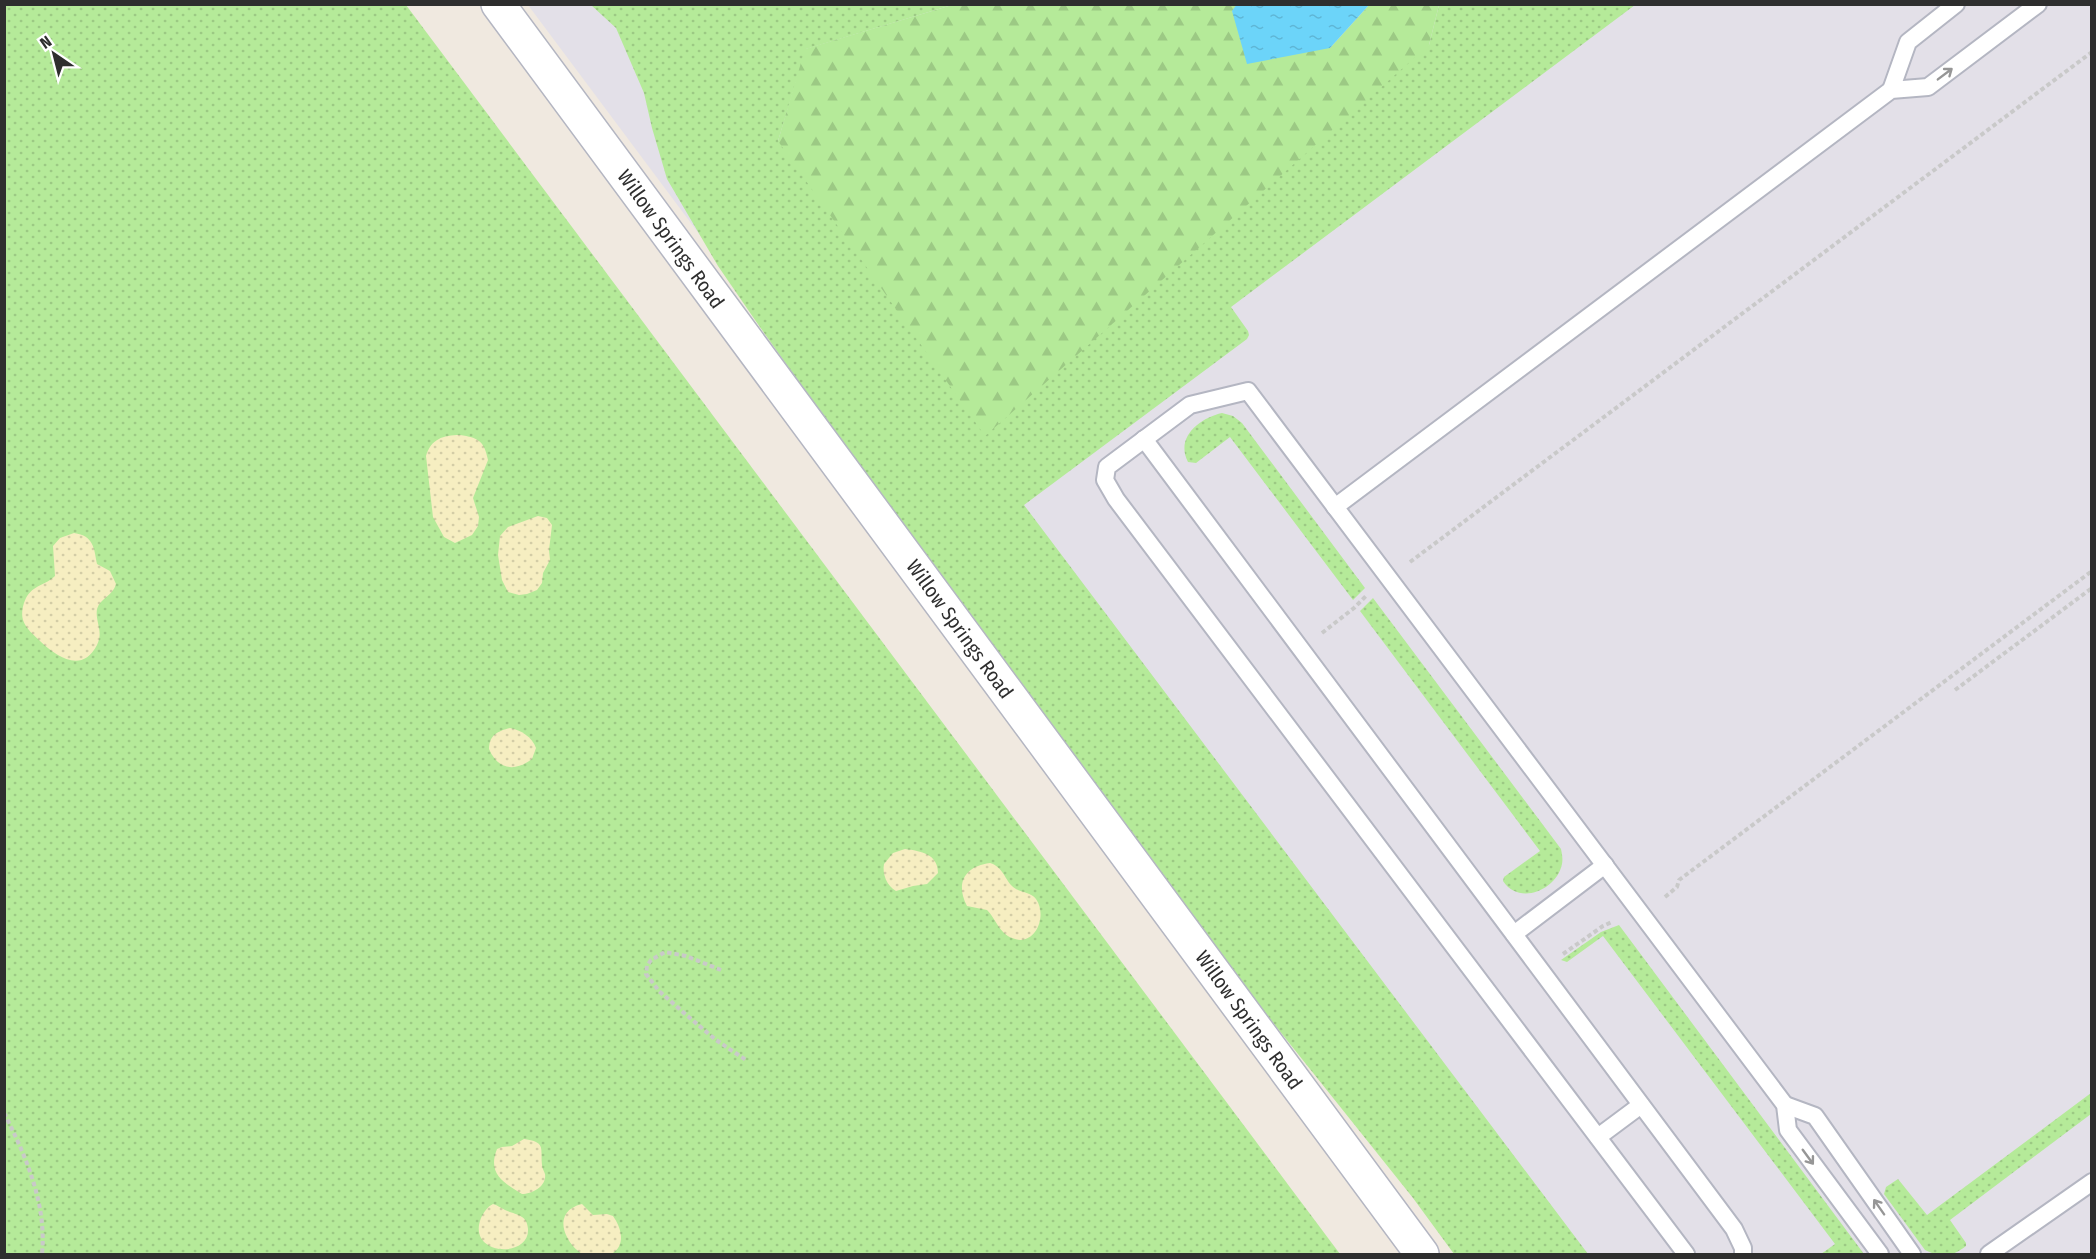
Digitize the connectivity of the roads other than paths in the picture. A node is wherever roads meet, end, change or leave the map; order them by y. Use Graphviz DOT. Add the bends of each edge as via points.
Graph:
graph roads {
  1 [pos="498,4"];
  2 [pos="1956,4"];
  3 [pos="2038,4"];
  4 [pos="1891,90"];
  5 [pos="1144,439"];
  6 [pos="1335,507"];
  7 [pos="1605,865"];
  8 [pos="1514,934"];
  9 [pos="1641,1105"];
  10 [pos="1785,1105"];
  11 [pos="1598,1137"];
  12 [pos="2091,1182"];
  13 [pos="1422,1254"];
  14 [pos="1686,1254"];
  15 [pos="1743,1254"];
  16 [pos="1880,1254"];
  17 [pos="1912,1254"];
  18 [pos="1989,1254"];
  1 -- 13 [label="main road, Willow Springs Road"];
  2 -- 4 [label="lane" via="1908,42"];
  4 -- 3 [label="lane, one-way" via="1928,87"];
  4 -- 6 [label="lane"];
  5 -- 6 [label="lane" via="1190,405 1248,391"];
  5 -- 8 [label="lane"];
  5 -- 11 [label="lane" via="1107,467 1106,480 1116,499"];
  6 -- 7 [label="lane"];
  7 -- 8 [label="lane"];
  7 -- 10 [label="lane"];
  8 -- 9 [label="lane"];
  9 -- 11 [label="lane"];
  9 -- 15 [label="lane" via="1734,1229"];
  10 -- 16 [label="lane, one-way" via="1788,1130"];
  17 -- 10 [label="lane, one-way" via="1815,1116"];
  11 -- 14 [label="lane"];
  12 -- 18 [label="lane"];
}
